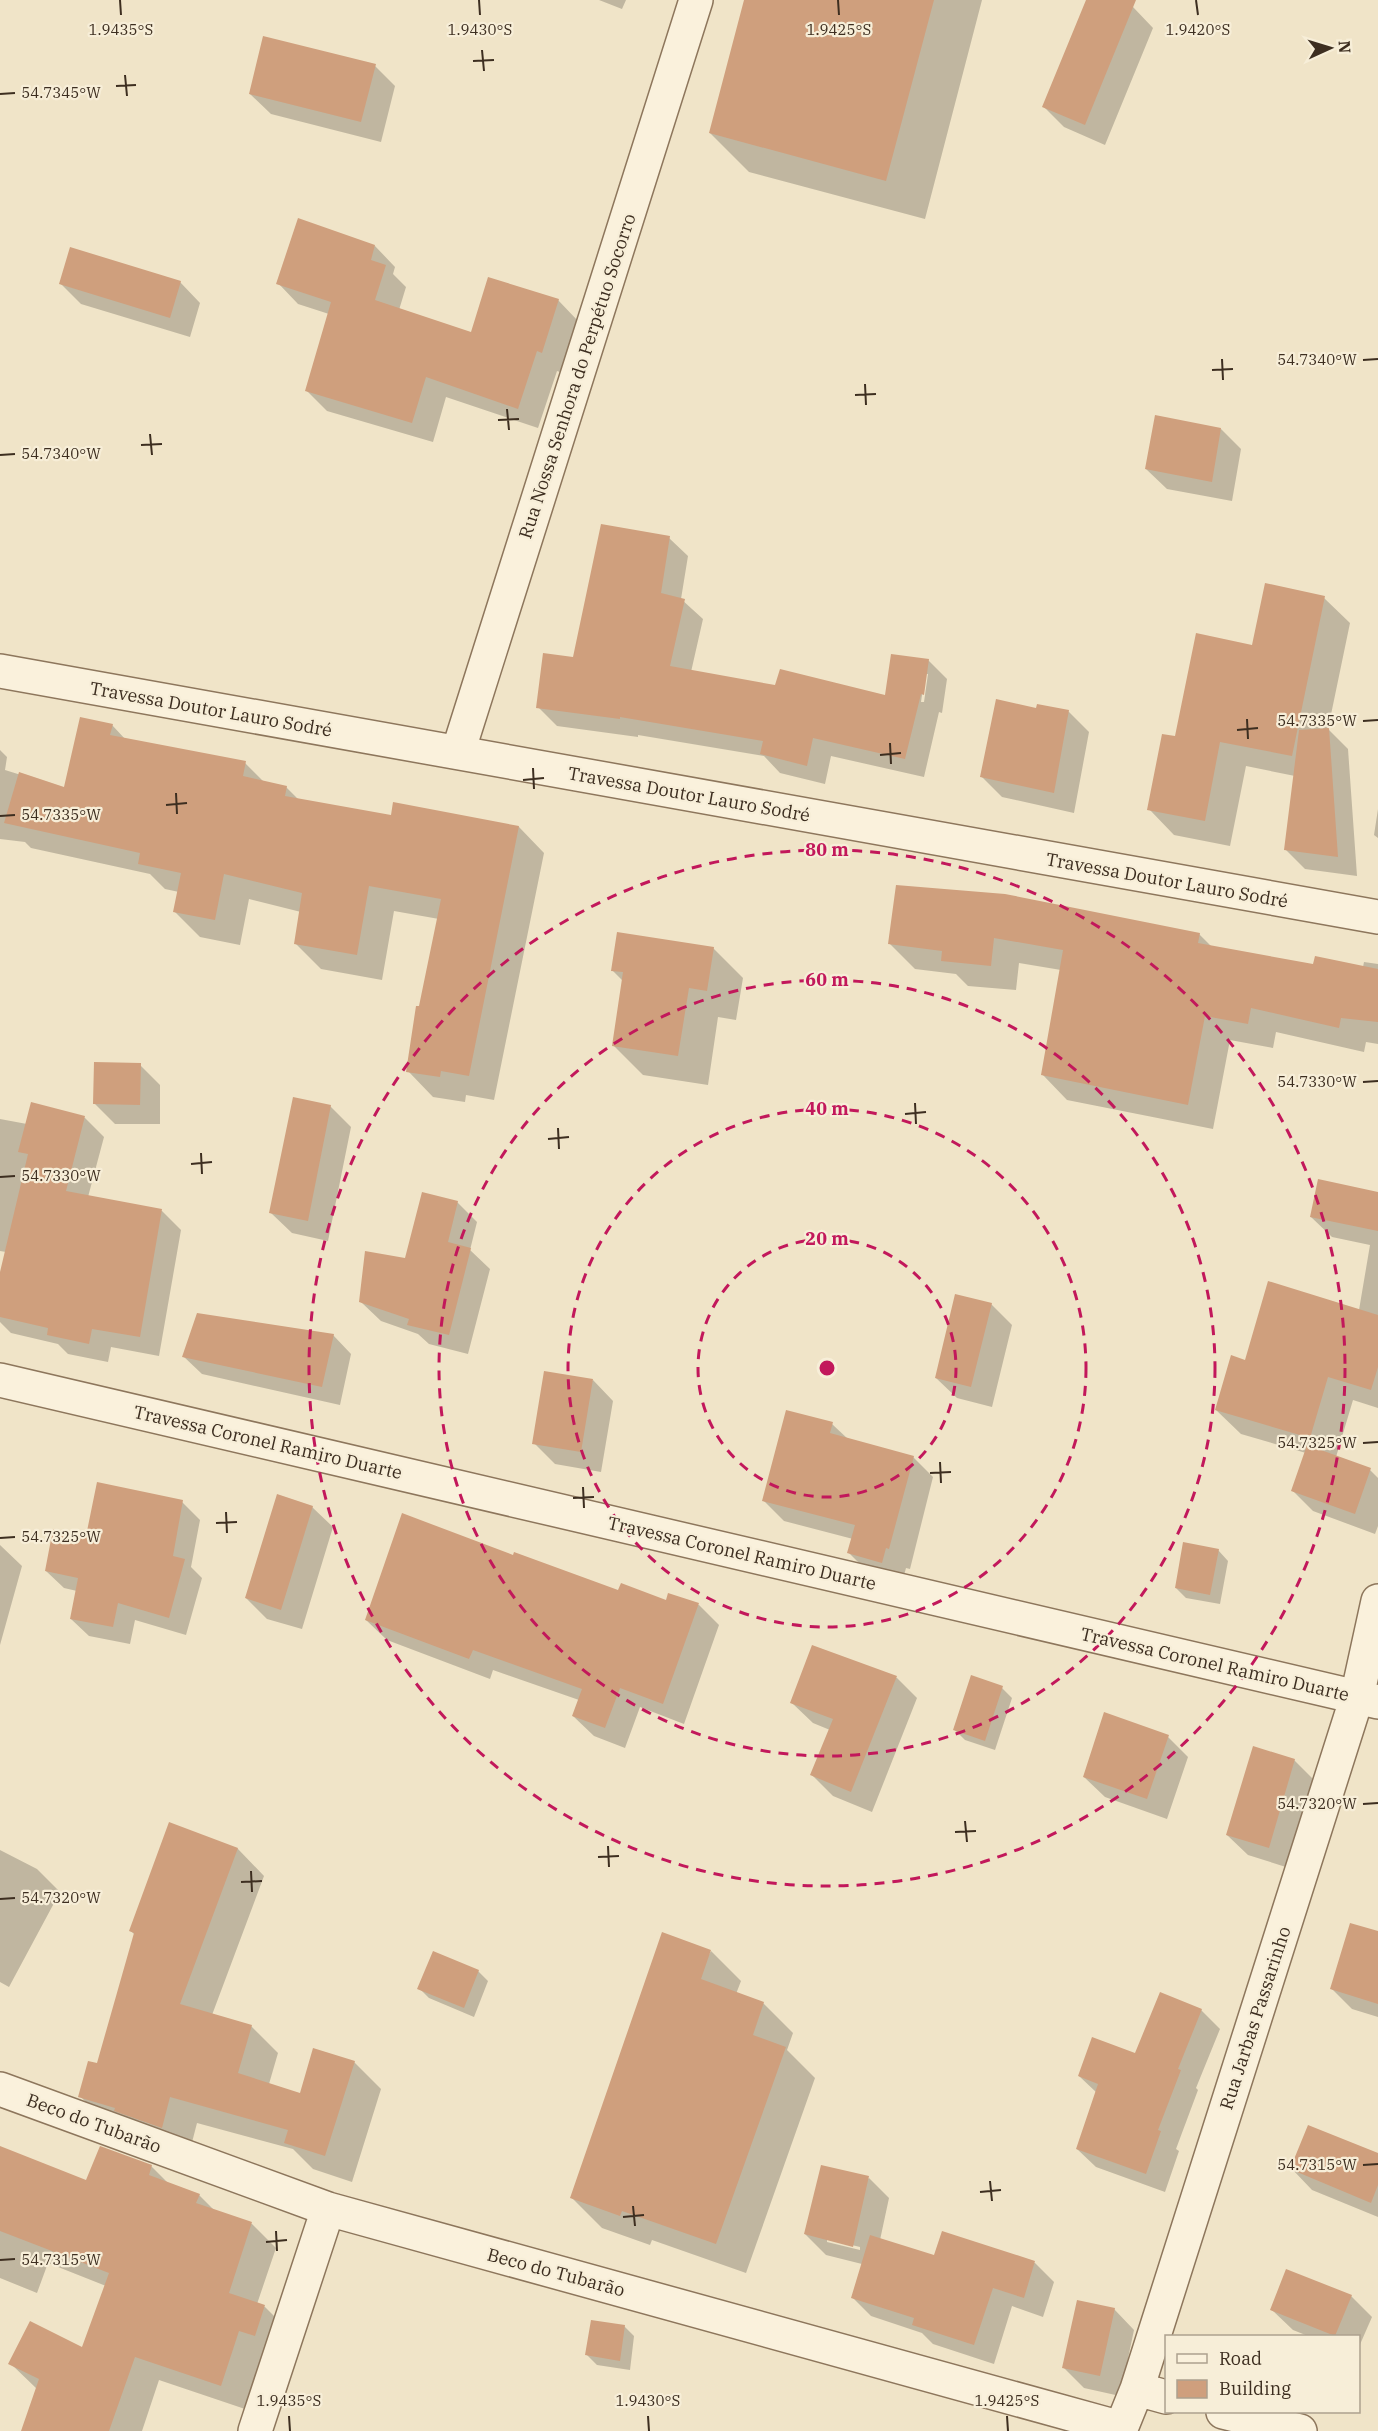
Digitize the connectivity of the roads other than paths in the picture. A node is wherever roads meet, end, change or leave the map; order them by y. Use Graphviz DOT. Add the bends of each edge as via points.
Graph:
graph roads {
  1 [pos="696,0"];
  2 [pos="0,671"];
  3 [pos="458,752"];
  4 [pos="1378,917"];
  5 [pos="0,1380"];
  6 [pos="1378,1600"];
  7 [pos="1367,1700"];
  8 [pos="0,2089"];
  9 [pos="328,2209"];
  10 [pos="1170,2335"];
  11 [pos="1165,2351"];
  12 [pos="1152,2393"];
  13 [pos="1228,2413"];
  14 [pos="1120,2430"];
  15 [pos="255,2431"];
  16 [pos="1300,2431"];
  1 -- 3 [label="street, Rua Nossa Senhora do Perpétuo Socorro"];
  2 -- 3 [label="street, Travessa Doutor Lauro Sodré"];
  3 -- 4 [label="street, Travessa Doutor Lauro Sodré"];
  5 -- 7 [label="street, Travessa Coronel Ramiro Duarte"];
  6 -- 7 [label="street, Rua Jarbas Passarinho"];
  7 -- 10 [label="street, Rua Jarbas Passarinho"];
  8 -- 9 [label="street, Beco do Tubarão"];
  9 -- 14 [label="street, Beco do Tubarão"];
  9 -- 15 [label="street"];
  11 -- 12 [label="street, Rua Jarbas Passarinho"];
  12 -- 14 [label="street, Rua Jarbas Passarinho"];
  13 -- 16 [label="street"];
}
